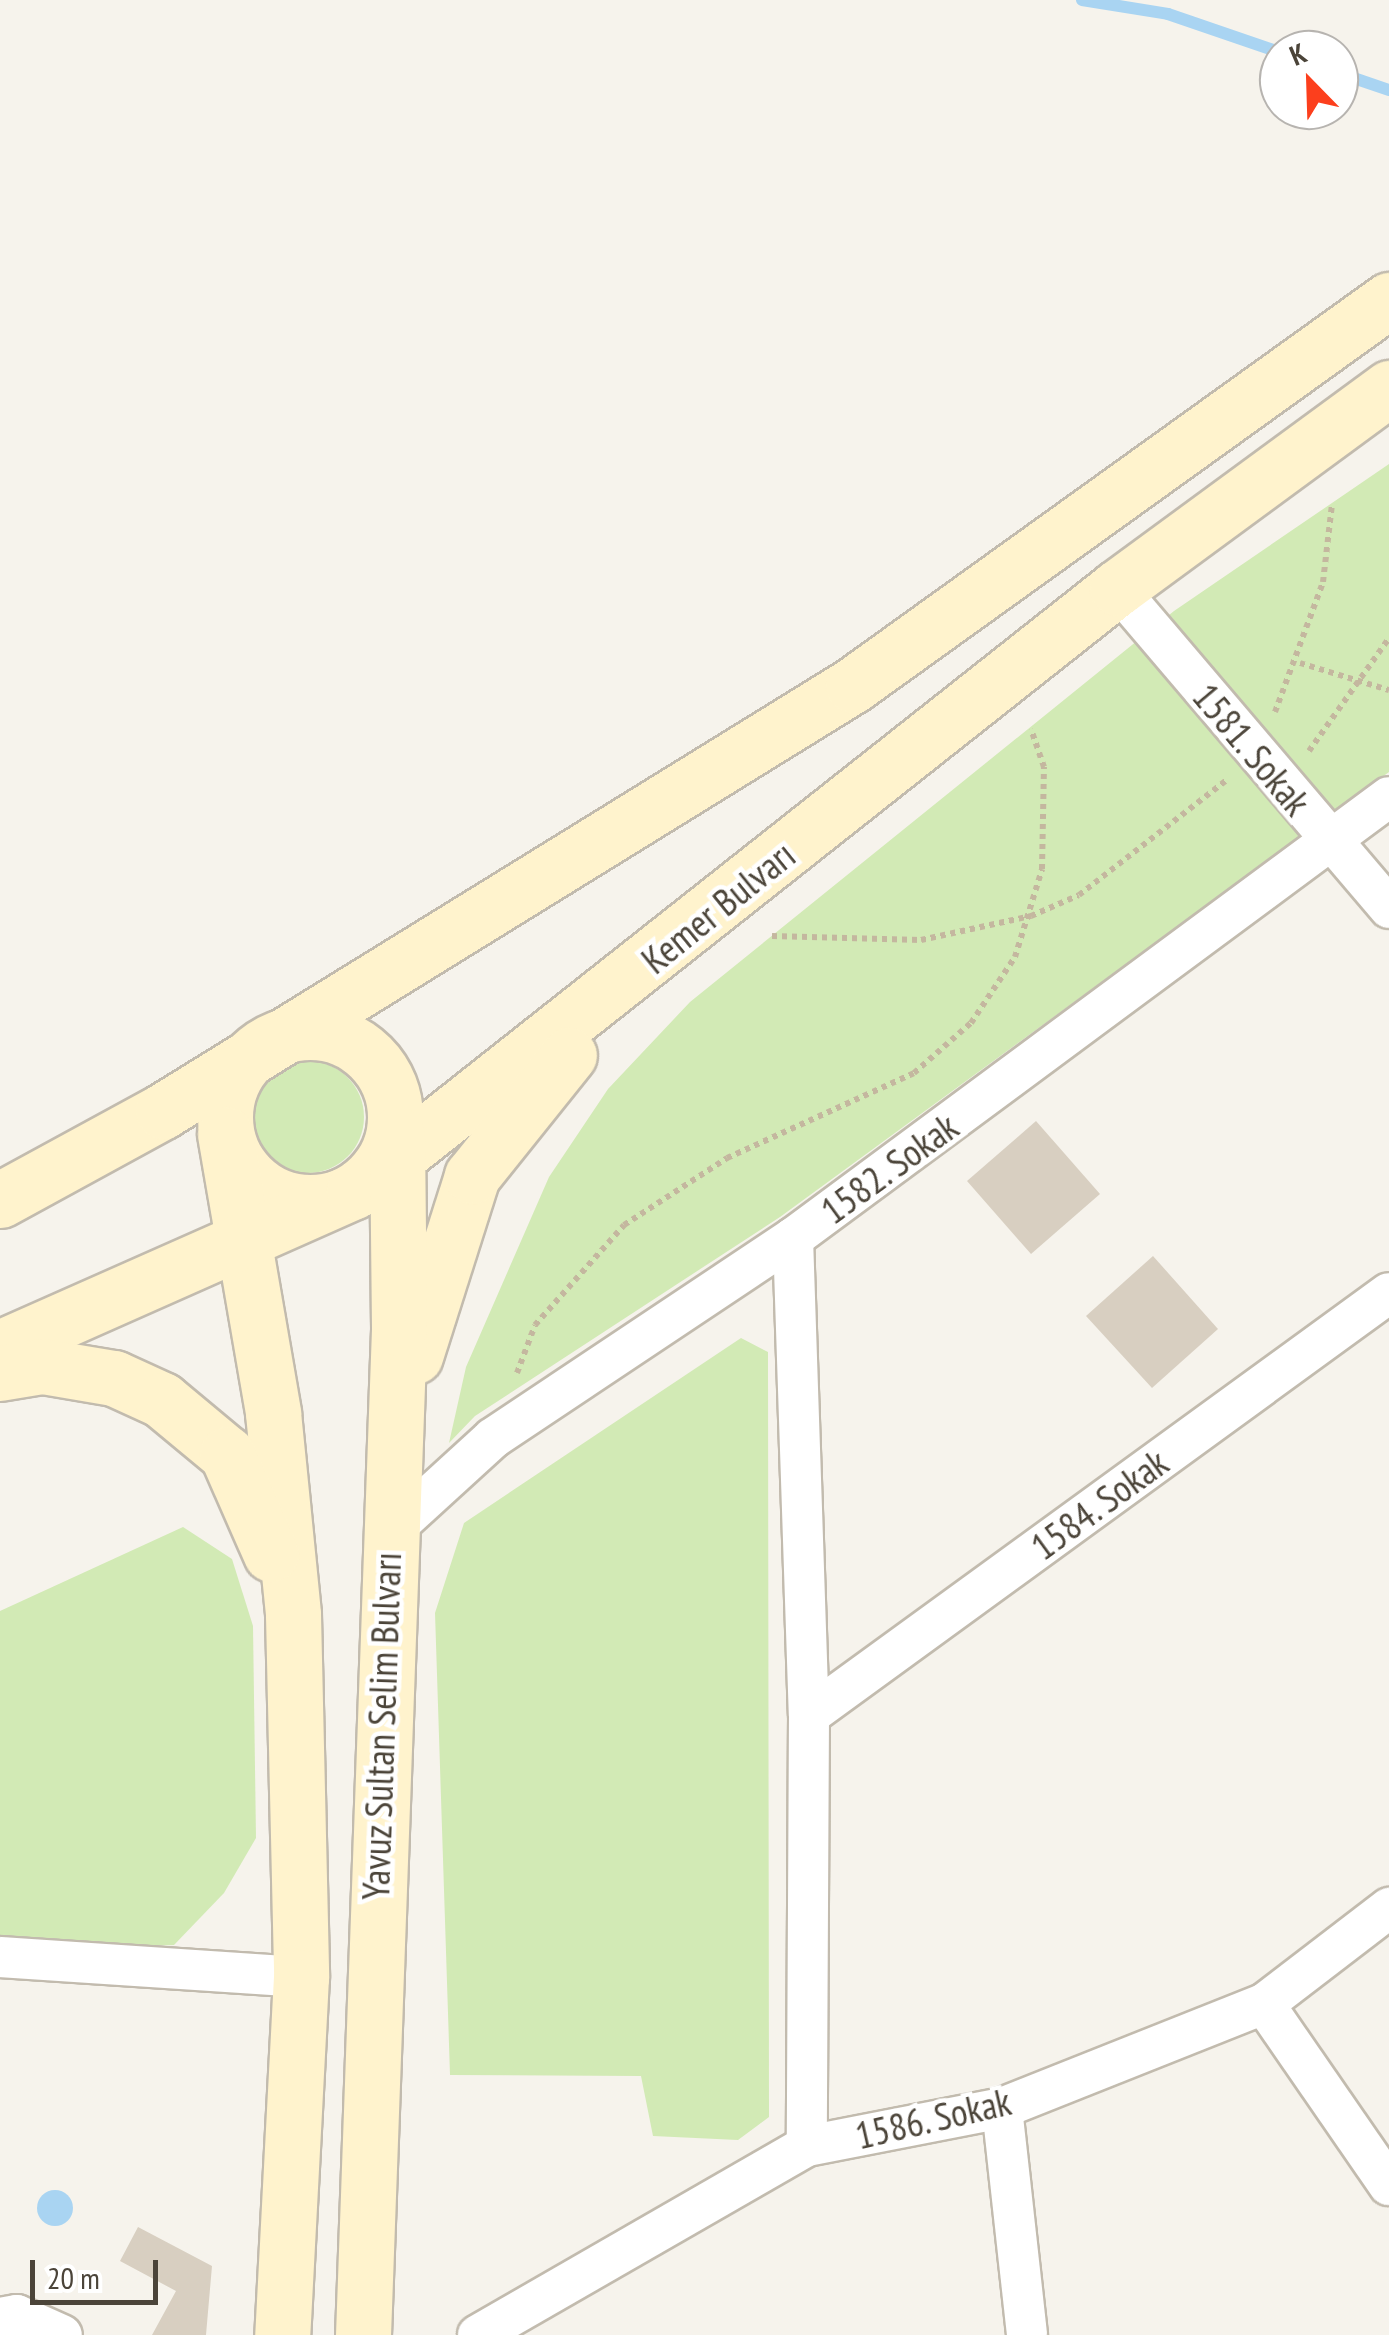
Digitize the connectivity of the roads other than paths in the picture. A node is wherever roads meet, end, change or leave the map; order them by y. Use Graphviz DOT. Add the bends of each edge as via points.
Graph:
graph roads {
  1 [pos="1389,300"];
  2 [pos="1389,388"];
  3 [pos="1117,588"];
  4 [pos="1389,797"];
  5 [pos="1330,842"];
  6 [pos="1389,908"];
  7 [pos="631,977"];
  8 [pos="270,1042"];
  9 [pos="226,1134"];
  10 [pos="397,1138"];
  11 [pos="354,1191"];
  12 [pos="0,1200"];
  13 [pos="794,1238"];
  14 [pos="244,1241"];
  15 [pos="1389,1293"];
  16 [pos="0,1348"];
  17 [pos="0,1374"];
  18 [pos="393,1426"];
  19 [pos="388,1534"];
  20 [pos="293,1616"];
  21 [pos="809,1715"];
  22 [pos="1389,1908"];
  23 [pos="0,1957"];
  24 [pos="301,1978"];
  25 [pos="1264,2004"];
  26 [pos="1002,2108"];
  27 [pos="807,2146"];
  28 [pos="1389,2185"];
  29 [pos="0,2318"];
  30 [pos="62,2335"];
  31 [pos="282,2335"];
  32 [pos="362,2335"];
  33 [pos="478,2335"];
  34 [pos="1027,2335"];
  1 -- 8 [label="main road" via="853,685"];
  2 -- 3 [label="main road, Kemer Bulvarı"];
  3 -- 5 [label="street, 1581. Sokak"];
  3 -- 7 [label="main road, Kemer Bulvarı"];
  4 -- 5 [label="street, 1582. Sokak"];
  5 -- 6 [label="street, 1581. Sokak"];
  5 -- 13 [label="street, 1582. Sokak"];
  7 -- 10 [label="main road, Kemer Bulvarı"];
  7 -- 18 [label="main road" via="472,1176"];
  8 -- 9 [label="main road" via="232,1080"];
  8 -- 10 [label="main road" via="327,1032 355,1043 392,1089"];
  8 -- 12 [label="main road"];
  9 -- 11 [label="main road" via="235,1160 275,1196 328,1201"];
  9 -- 14 [label="main road, Yavuz Sultan Selim Bulvarı"];
  10 -- 11 [label="main road, Kemer Bulvarı"];
  10 -- 18 [label="main road, Yavuz Sultan Selim Bulvarı"];
  11 -- 14 [label="main road, Kemer Bulvarı"];
  13 -- 19 [label="street, 1582. Sokak" via="493,1438"];
  13 -- 21 [label="street"];
  14 -- 16 [label="main road, Kemer Bulvarı"];
  14 -- 20 [label="main road, Yavuz Sultan Selim Bulvarı"];
  15 -- 21 [label="street, 1584. Sokak"];
  17 -- 20 [label="main road" via="78,1372 162,1400 227,1454"];
  18 -- 19 [label="main road, Yavuz Sultan Selim Bulvarı"];
  19 -- 32 [label="main road, Yavuz Sultan Selim Bulvarı"];
  20 -- 24 [label="main road, Yavuz Sultan Selim Bulvarı"];
  21 -- 27 [label="street"];
  22 -- 25 [label="street, 1586. Sokak"];
  23 -- 24 [label="street"];
  24 -- 31 [label="main road, Yavuz Sultan Selim Bulvarı"];
  25 -- 26 [label="street, 1586. Sokak"];
  25 -- 28 [label="street"];
  26 -- 27 [label="street, 1586. Sokak"];
  26 -- 34 [label="street"];
  27 -- 33 [label="street, 1586. Sokak"];
  29 -- 30 [label="street" via="17,2315"];
}
